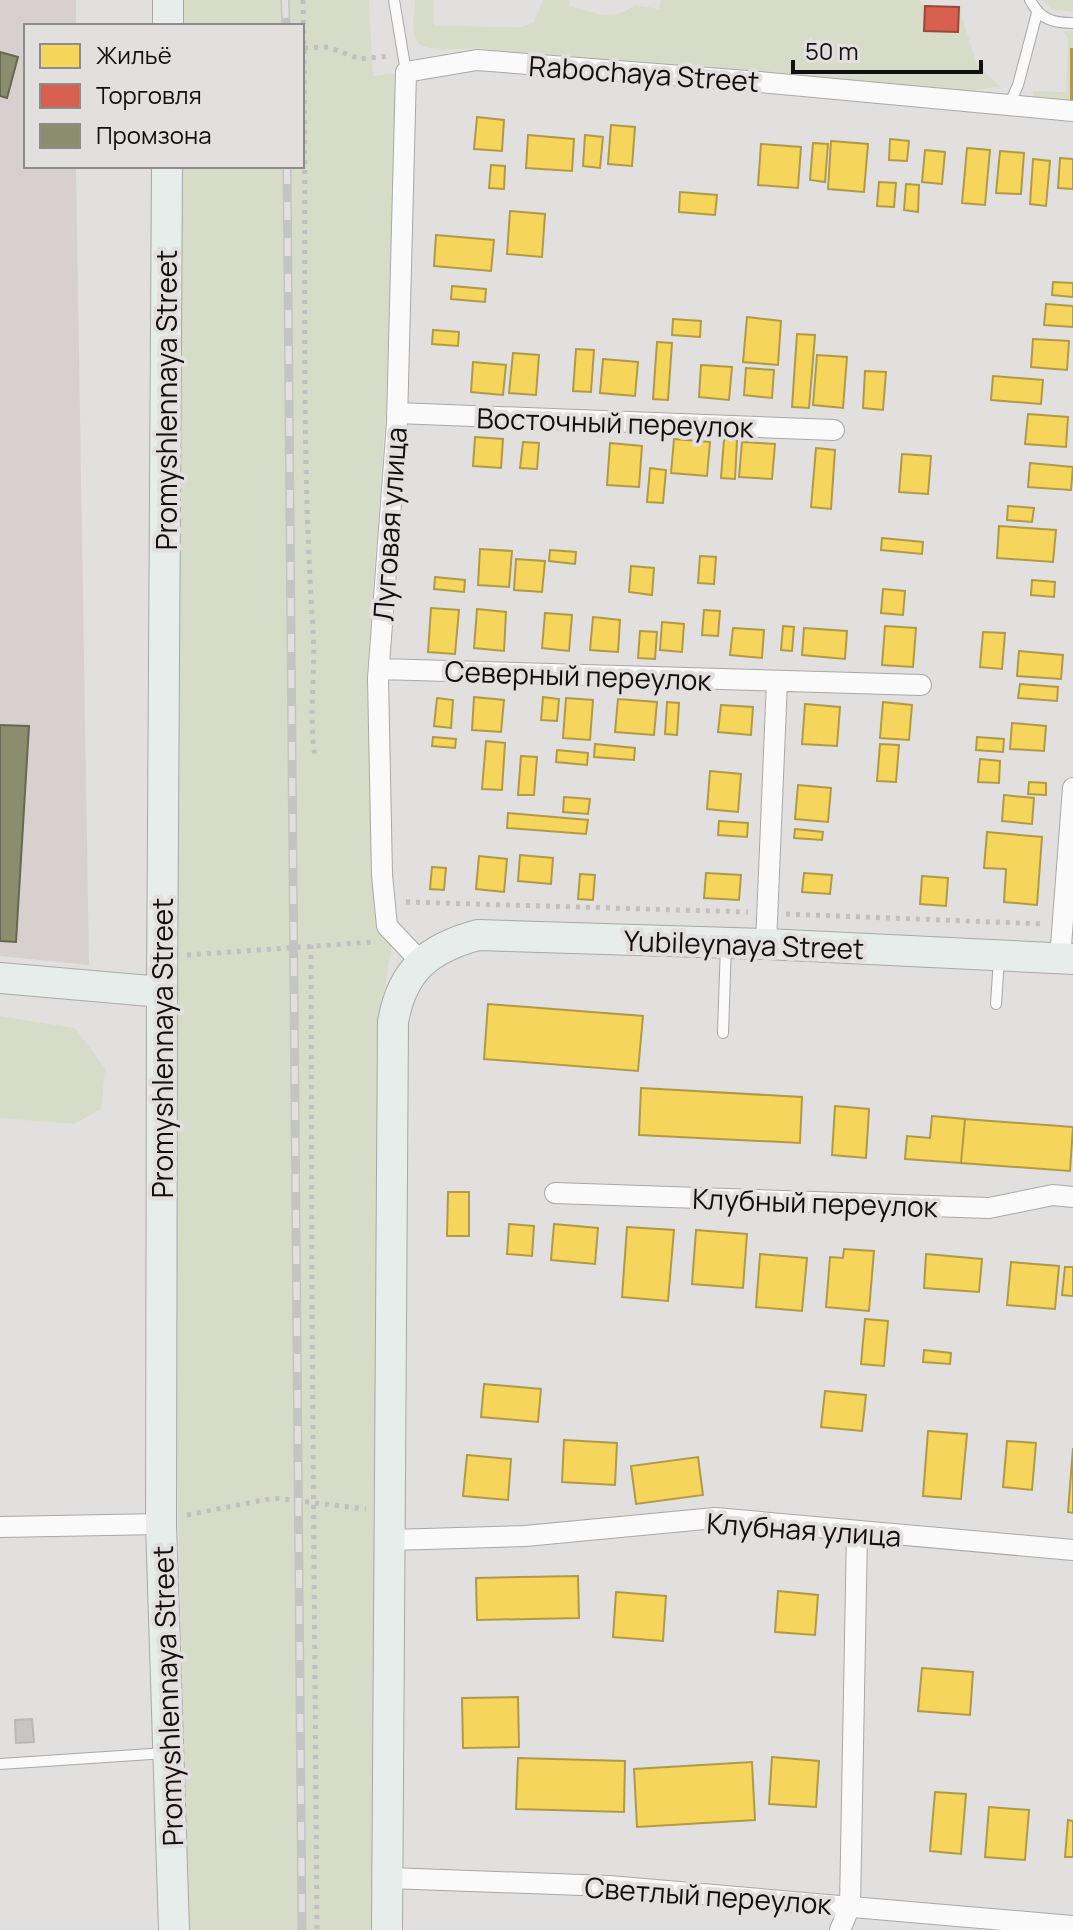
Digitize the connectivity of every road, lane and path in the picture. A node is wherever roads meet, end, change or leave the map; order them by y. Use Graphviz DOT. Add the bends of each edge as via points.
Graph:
graph roads {
  1 [pos="168,0"];
  2 [pos="303,0"];
  3 [pos="394,0"];
  4 [pos="1030,0"];
  5 [pos="1037,13"];
  6 [pos="1073,23"];
  7 [pos="168,24"];
  8 [pos="304,24"];
  9 [pos="304,48"];
  10 [pos="405,63"];
  11 [pos="1009,105"];
  12 [pos="1073,111"];
  13 [pos="167,168"];
  14 [pos="397,413"];
  15 [pos="834,430"];
  16 [pos="379,669"];
  17 [pos="777,681"];
  18 [pos="921,685"];
  19 [pos="315,757"];
  20 [pos="1073,788"];
  21 [pos="384,902"];
  22 [pos="768,913"];
  23 [pos="1063,925"];
  24 [pos="378,941"];
  25 [pos="726,942"];
  26 [pos="766,944"];
  27 [pos="311,945"];
  28 [pos="999,956"];
  29 [pos="162,957"];
  30 [pos="1067,959"];
  31 [pos="421,962"];
  32 [pos="0,978"];
  33 [pos="162,992"];
  34 [pos="996,1004"];
  35 [pos="723,1033"];
  36 [pos="555,1193"];
  37 [pos="1073,1197"];
  38 [pos="313,1503"];
  39 [pos="162,1522"];
  40 [pos="391,1526"];
  41 [pos="0,1527"];
  42 [pos="857,1532"];
  43 [pos="1073,1550"];
  44 [pos="168,1753"];
  45 [pos="0,1764"];
  46 [pos="389,1878"];
  47 [pos="850,1906"];
  48 [pos="1073,1926"];
  49 [pos="174,1930"];
  50 [pos="317,1930"];
  51 [pos="387,1930"];
  52 [pos="840,1930"];
  1 -- 7 [label="street"];
  2 -- 8 [label="path"];
  3 -- 10 [label="lane"];
  4 -- 5 [label="lane"];
  5 -- 6 [label="lane" via="1047,20"];
  5 -- 11 [label="lane"];
  9 -- 10 [label="path" via="328,47 360,59"];
  9 -- 19 [label="path" via="305,372"];
  10 -- 11 [label="street, Rabochaya Street" via="477,60"];
  10 -- 14 [label="street, Луговая улица"];
  11 -- 12 [label="street, Rabochaya Street"];
  13 -- 29 [label="street, Promyshlennaya Street"];
  14 -- 15 [label="street, Восточный переулок"];
  14 -- 16 [label="street, Луговая улица"];
  16 -- 17 [label="street, Северный переулок"];
  16 -- 21 [label="street, Луговая улица"];
  17 -- 18 [label="street, Северный переулок"];
  17 -- 22 [label="street"];
  20 -- 23 [label="street"];
  21 -- 22 [label="path"];
  21 -- 31 [label="street, Луговая улица" via="387,926"];
  22 -- 23 [label="path"];
  22 -- 26 [label="street"];
  23 -- 30 [label="street"];
  24 -- 27 [label="path"];
  25 -- 26 [label="street, Yubileynaya Street"];
  25 -- 31 [label="street, Yubileynaya Street" via="478,935 450,942"];
  25 -- 35 [label="lane"];
  26 -- 28 [label="street, Yubileynaya Street"];
  27 -- 29 [label="path"];
  27 -- 38 [label="path"];
  28 -- 30 [label="street, Yubileynaya Street"];
  28 -- 34 [label="lane"];
  29 -- 33 [label="street, Promyshlennaya Street"];
  31 -- 40 [label="street" via="397,1000 393,1022"];
  32 -- 33 [label="street"];
  33 -- 39 [label="street, Promyshlennaya Street"];
  36 -- 37 [label="street, Клубный переулок" via="989,1208 1053,1195"];
  38 -- 39 [label="path" via="274,1498"];
  38 -- 40 [label="path"];
  38 -- 50 [label="path"];
  39 -- 41 [label="street"];
  39 -- 44 [label="street, Promyshlennaya Street"];
  40 -- 42 [label="street, Клубная улица" via="525,1536 715,1518"];
  40 -- 46 [label="street"];
  42 -- 43 [label="street, Клубная улица"];
  42 -- 47 [label="street"];
  44 -- 45 [label="lane"];
  44 -- 49 [label="street, Promyshlennaya Street"];
  46 -- 47 [label="street, Светлый переулок" via="609,1886"];
  46 -- 51 [label="street"];
  47 -- 48 [label="street, Светлый переулок"];
  47 -- 52 [label="street"];
}
